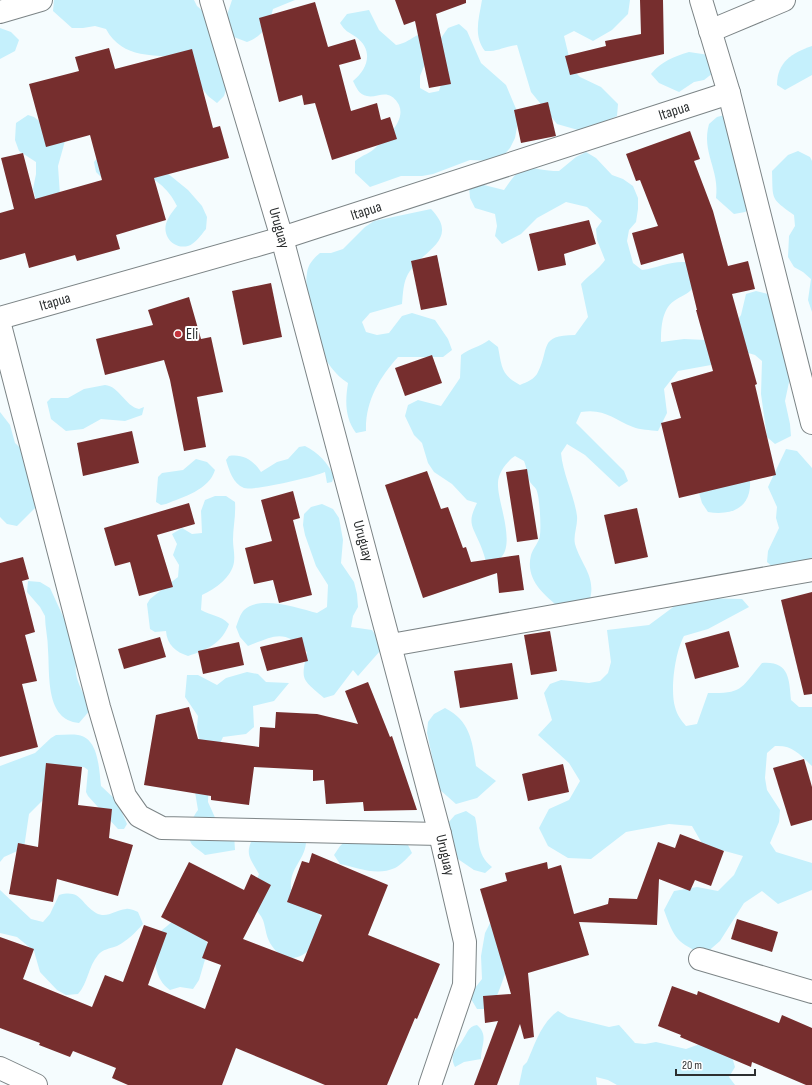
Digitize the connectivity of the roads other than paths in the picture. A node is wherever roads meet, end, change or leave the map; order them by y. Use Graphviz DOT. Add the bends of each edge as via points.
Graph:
graph roads {
  1 [pos="41,0"];
  2 [pos="212,0"];
  3 [pos="701,0"];
  4 [pos="784,0"];
  5 [pos="0,12"];
  6 [pos="710,31"];
  7 [pos="729,93"];
  8 [pos="282,238"];
  9 [pos="0,318"];
  10 [pos="0,325"];
  11 [pos="812,423"];
  12 [pos="812,570"];
  13 [pos="391,645"];
  14 [pos="440,834"];
  15 [pos="700,958"];
  16 [pos="812,992"];
  17 [pos="0,1068"];
  18 [pos="36,1085"];
  19 [pos="430,1085"];
  1 -- 5 [label="street"];
  2 -- 8 [label="street, Uruguay"];
  3 -- 6 [label="street"];
  4 -- 6 [label="street"];
  6 -- 7 [label="street"];
  7 -- 8 [label="street, Itapua"];
  7 -- 11 [label="street"];
  8 -- 9 [label="street, Itapua"];
  8 -- 13 [label="street, Uruguay"];
  10 -- 14 [label="street" via="99,707 125,796 139,816 162,828"];
  12 -- 13 [label="street"];
  13 -- 14 [label="street, Uruguay"];
  14 -- 19 [label="street, Uruguay" via="465,942 464,985"];
  15 -- 16 [label="street"];
  17 -- 18 [label="street"];
}
